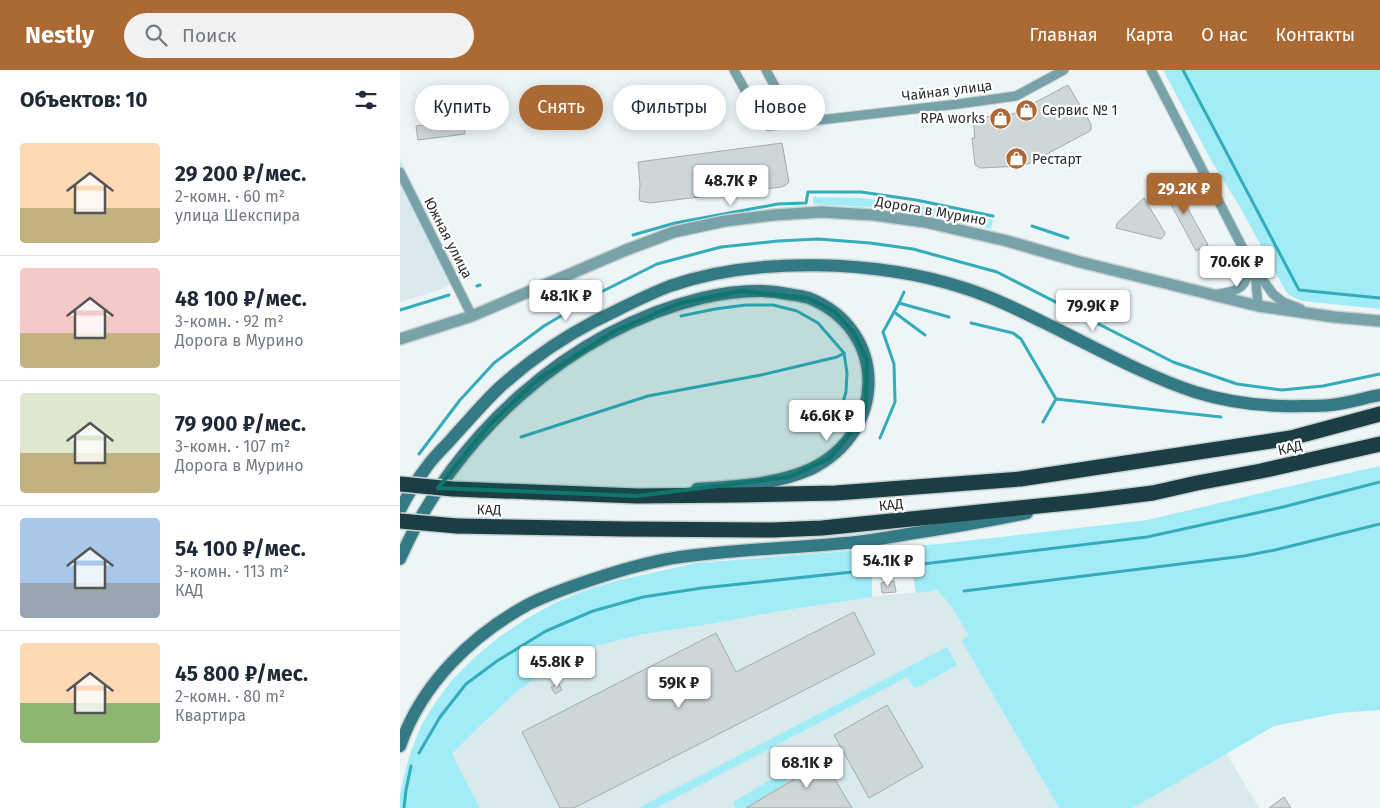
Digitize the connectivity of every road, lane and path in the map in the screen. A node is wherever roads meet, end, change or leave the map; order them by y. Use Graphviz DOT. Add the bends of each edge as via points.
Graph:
graph roads {
  1 [pos="734,70"];
  2 [pos="766,70"];
  3 [pos="1064,70"];
  4 [pos="1151,70"];
  5 [pos="742,85"];
  6 [pos="774,85"];
  7 [pos="825,119"];
  8 [pos="400,172"];
  9 [pos="1250,262"];
  10 [pos="1210,295"];
  11 [pos="1258,306"];
  12 [pos="1318,315"];
  13 [pos="472,316"];
  14 [pos="1380,321"];
  15 [pos="400,339"];
  16 [pos="1380,395"];
  17 [pos="1380,414"];
  18 [pos="1380,444"];
  19 [pos="400,484"];
  20 [pos="637,496"];
  21 [pos="1088,501"];
  22 [pos="400,510"];
  23 [pos="400,521"];
  24 [pos="400,559"];
  25 [pos="400,746"];
  1 -- 5 [label="street, Чайная улица"];
  2 -- 6 [label="street"];
  3 -- 7 [label="street, Чайная улица" via="1016,96"];
  4 -- 9 [label="street"];
  8 -- 13 [label="street, Южная улица"];
  9 -- 10 [label="street" via="1249,274 1240,288 1230,293"];
  9 -- 11 [label="street"];
  9 -- 12 [label="street" via="1273,294 1283,302"];
  10 -- 11 [label="street, Дорога в Мурино"];
  10 -- 13 [label="street, Дорога в Мурино" via="925,222 821,212 725,221 674,232"];
  11 -- 12 [label="street, Дорога в Мурино"];
  12 -- 14 [label="street, Дорога в Мурино"];
  13 -- 15 [label="street, Дорога в Мурино"];
  16 -- 22 [label="main road" via="1330,405 1258,405 1227,400 1161,380 1013,307 956,286 886,270 810,265 770,267 673,285 583,327 552,347 500,387 426,468"];
  17 -- 20 [label="highway, КАД" via="1291,438 1020,479 836,493"];
  18 -- 21 [label="highway, КАД" via="1154,492"];
  19 -- 20 [label="highway, КАД, bridge"];
  20 -- 24 [label="main road" via="790,477 830,458 846,443 866,406 867,360 854,333 835,312 808,298 756,290 680,303 615,331 537,380 488,426 441,483"];
  21 -- 23 [label="highway, КАД, bridge" via="822,528 773,530 457,526"];
  21 -- 25 [label="main road" via="974,524 857,542 672,558 572,586 509,616 467,648 445,670 420,704"];
}
